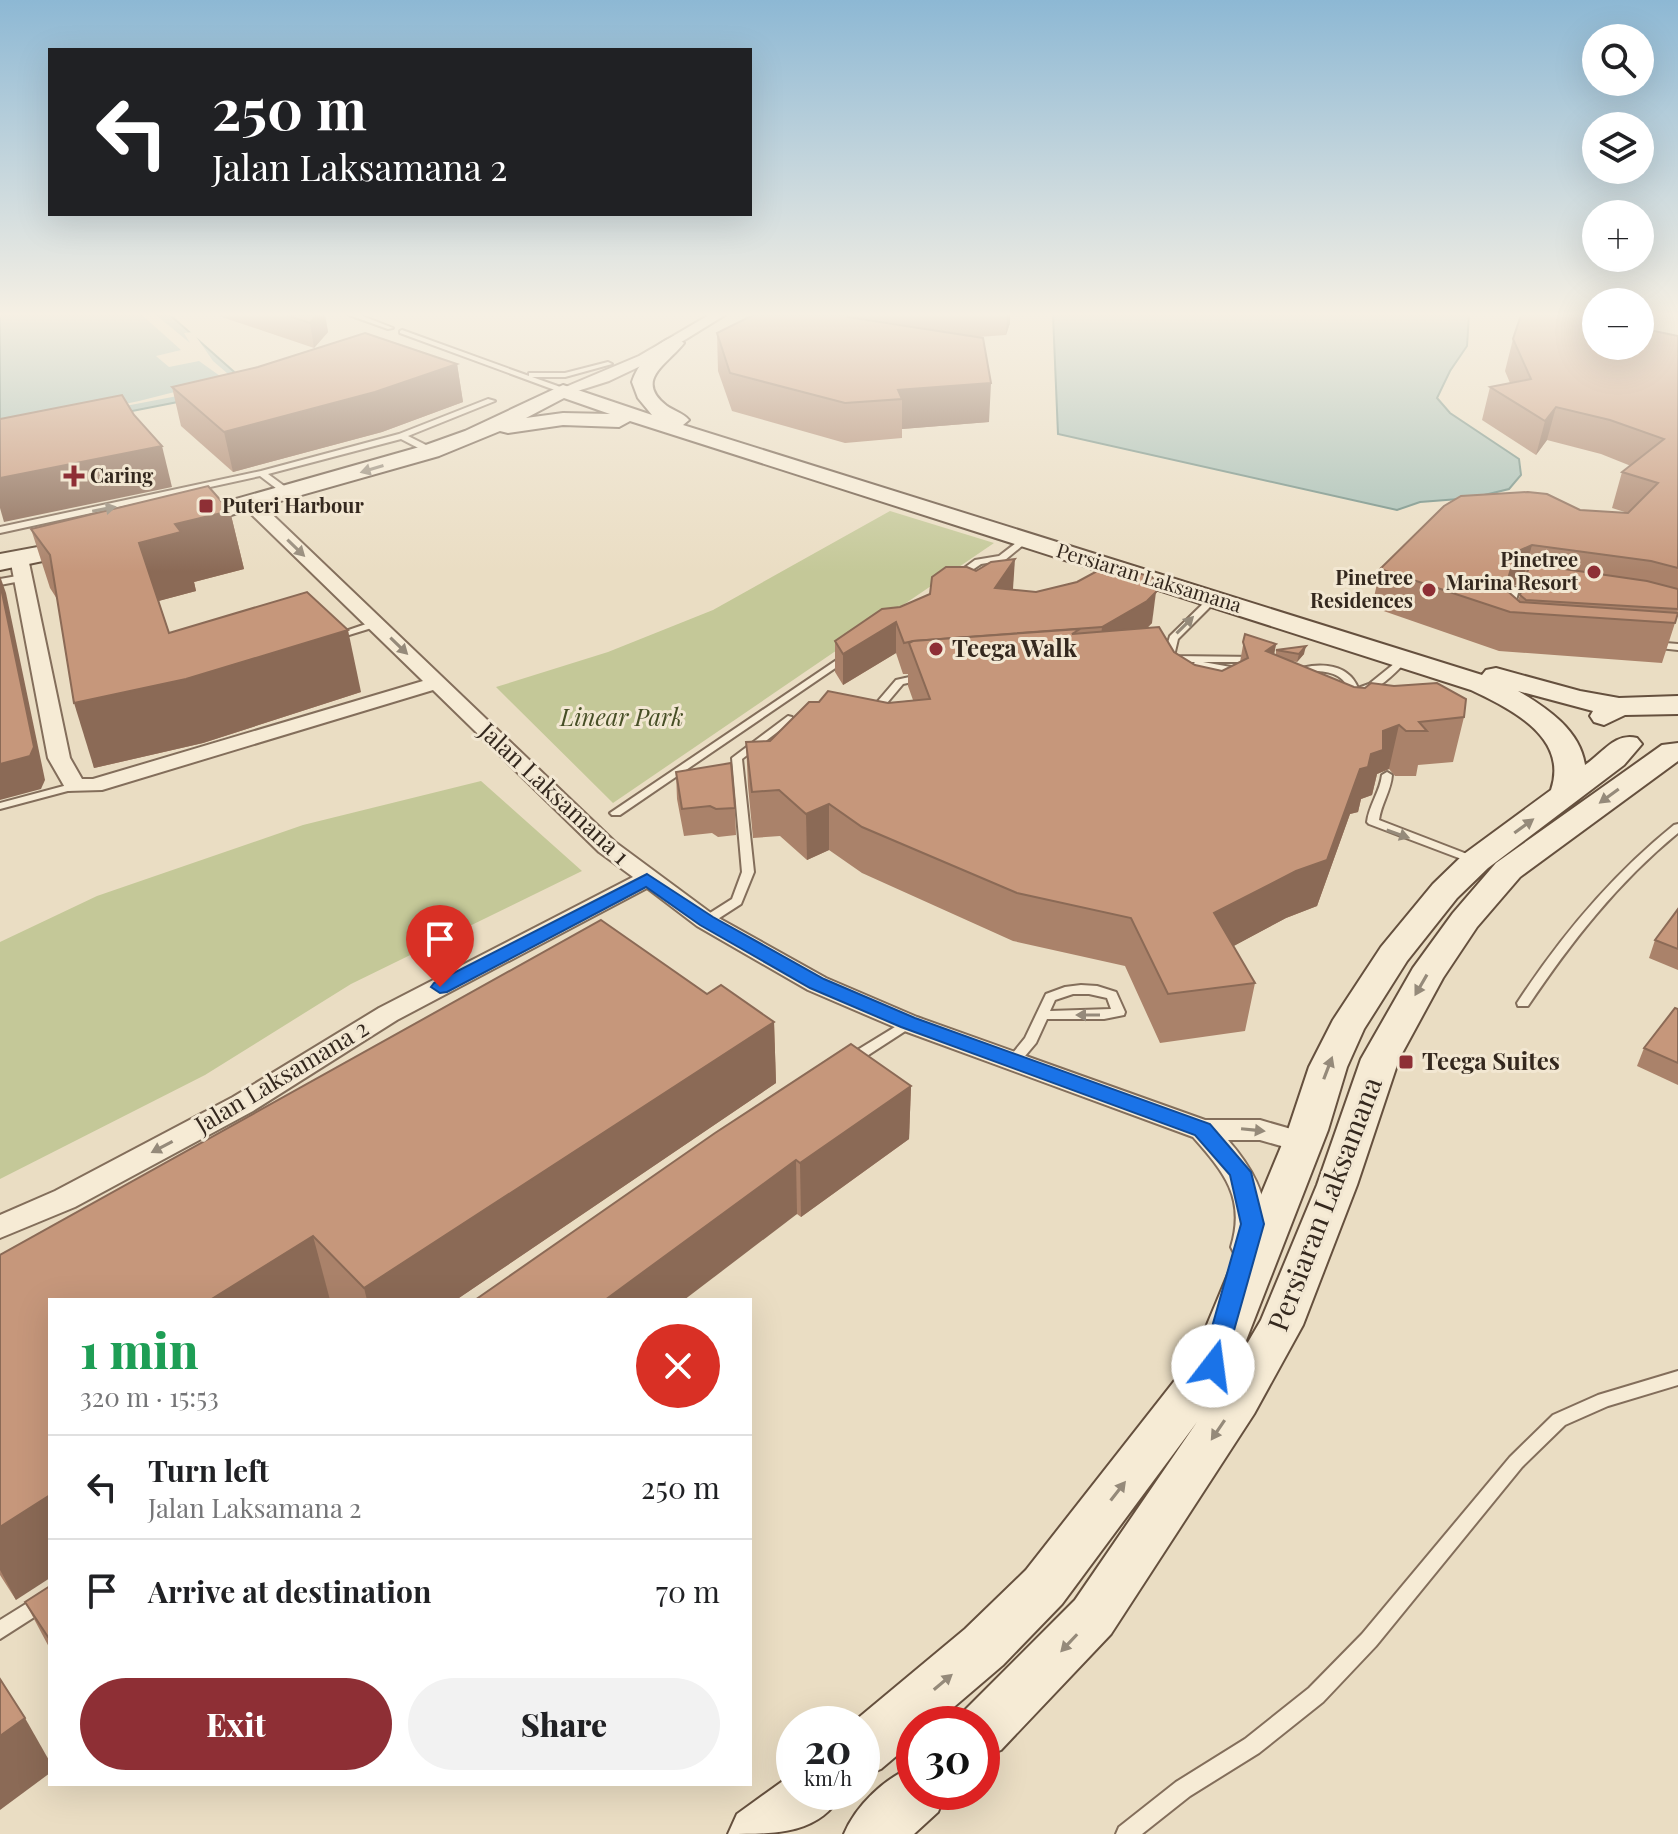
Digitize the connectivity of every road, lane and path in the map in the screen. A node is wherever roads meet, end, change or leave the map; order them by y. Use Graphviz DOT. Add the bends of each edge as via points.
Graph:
graph roads {
  1 [pos="491,401"];
  2 [pos="544,401"];
  3 [pos="591,401"];
  4 [pos="614,401"];
  5 [pos="650,401"];
  6 [pos="601,404"];
  7 [pos="667,427"];
  8 [pos="402,436"];
  9 [pos="473,436"];
  10 [pos="431,451"];
  11 [pos="262,473"];
  12 [pos="288,493"];
  13 [pos="250,503"];
  14 [pos="78,514"];
  15 [pos="86,523"];
  16 [pos="157,528"];
  17 [pos="0,530"];
  18 [pos="115,538"];
  19 [pos="1025,539"];
  20 [pos="14,566"];
  21 [pos="0,582"];
  22 [pos="942,588"];
  23 [pos="1548,591"];
  24 [pos="1214,598"];
  25 [pos="375,624"];
  26 [pos="1503,628"];
  27 [pos="331,637"];
  28 [pos="1647,645"];
  29 [pos="1678,647"];
  30 [pos="854,650"];
  31 [pos="1409,654"];
  32 [pos="1152,660"];
  33 [pos="1171,664"];
  34 [pos="1304,669"];
  35 [pos="1454,673"];
  36 [pos="939,676"];
  37 [pos="1190,676"];
  38 [pos="437,683"];
  39 [pos="1282,684"];
  40 [pos="1299,694"];
  41 [pos="1350,694"];
  42 [pos="867,700"];
  43 [pos="883,701"];
  44 [pos="1678,705"];
  45 [pos="896,707"];
  46 [pos="1623,710"];
  47 [pos="1344,711"];
  48 [pos="1678,717"];
  49 [pos="788,719"];
  50 [pos="1627,744"];
  51 [pos="1676,750"];
  52 [pos="1387,775"];
  53 [pos="75,786"];
  54 [pos="1565,796"];
  55 [pos="0,806"];
  56 [pos="616,813"];
  57 [pos="1678,827"];
  58 [pos="1476,861"];
  59 [pos="647,879"];
  60 [pos="706,921"];
  61 [pos="1523,1003"];
  62 [pos="1043,1015"];
  63 [pos="908,1023"];
  64 [pos="1015,1059"];
  65 [pos="842,1066"];
  66 [pos="1203,1130"];
  67 [pos="1302,1142"];
  68 [pos="0,1227"];
  69 [pos="1213,1366"];
  70 [pos="1678,1378"];
  71 [pos="48,1598"];
  72 [pos="0,1630"];
  73 [pos="1000,1713"];
  74 [pos="880,1735"];
  75 [pos="790,1810"];
  76 [pos="899,1810"];
  77 [pos="757,1834"];
  78 [pos="873,1834"];
  79 [pos="1126,1834"];
  1 -- 8 [label="lane"];
  2 -- 9 [label="street"];
  3 -- 6 [label="street"];
  4 -- 6 [label="street"];
  5 -- 31 [label="street" via="668,416 700,429"];
  6 -- 7 [label="street"];
  7 -- 9 [label="street" via="563,419"];
  7 -- 19 [label="street, Persiaran Laksamana"];
  8 -- 10 [label="lane"];
  8 -- 11 [label="lane"];
  9 -- 10 [label="street"];
  10 -- 12 [label="street, one-way"];
  11 -- 12 [label="lane"];
  14 -- 11 [label="lane, one-way"];
  12 -- 13 [label="street"];
  13 -- 16 [label="street"];
  13 -- 25 [label="street, Jalan Laksamana 1, one-way"];
  14 -- 15 [label="lane"];
  14 -- 17 [label="lane"];
  18 -- 20 [label="street"];
  19 -- 22 [label="lane" via="1002,558 975,563"];
  19 -- 24 [label="street, Persiaran Laksamana"];
  20 -- 21 [label="lane"];
  20 -- 53 [label="street" via="59,758"];
  23 -- 26 [label="lane" via="1514,590"];
  24 -- 31 [label="street, Persiaran Laksamana"];
  33 -- 24 [label="lane, one-way" via="1173,638"];
  25 -- 27 [label="lane"];
  25 -- 38 [label="street, Jalan Laksamana 1, one-way"];
  28 -- 29 [label="lane"];
  30 -- 56 [label="lane"];
  31 -- 35 [label="street, Persiaran Laksamana"];
  31 -- 41 [label="lane" via="1373,686"];
  31 -- 46 [label="street, Persiaran Laksamana"];
  32 -- 33 [label="lane"];
  33 -- 34 [label="lane" via="1247,658"];
  33 -- 37 [label="lane" via="1249,673 1219,680"];
  34 -- 40 [label="lane" via="1288,679"];
  34 -- 41 [label="lane" via="1339,673 1351,681"];
  35 -- 46 [label="street"];
  35 -- 54 [label="street, Persiaran Laksamana" via="1513,698 1542,719 1563,746 1571,770"];
  36 -- 43 [label="lane" via="900,682"];
  38 -- 53 [label="street" via="94,785"];
  38 -- 59 [label="street, Jalan Laksamana 1"];
  39 -- 40 [label="lane"];
  40 -- 41 [label="lane" via="1328,701"];
  41 -- 47 [label="lane"];
  42 -- 43 [label="lane"];
  43 -- 45 [label="lane"];
  44 -- 46 [label="street"];
  46 -- 48 [label="street"];
  46 -- 50 [label="street" via="1607,730"];
  49 -- 60 [label="lane" via="737,758 748,872 737,901"];
  50 -- 51 [label="street"];
  50 -- 54 [label="street, Persiaran Laksamana"];
  51 -- 73 [label="street, Persiaran Laksamana, one-way" via="1508,870 1465,920 1426,976 1380,1059 1281,1325 1238,1400 1093,1617"];
  52 -- 58 [label="lane, one-way" via="1373,822"];
  53 -- 55 [label="lane"];
  58 -- 54 [label="street, Persiaran Laksamana, one-way"];
  57 -- 61 [label="lane" via="1641,855 1559,950"];
  67 -- 58 [label="street, Persiaran Laksamana, one-way" via="1328,1067 1369,992 1445,891"];
  59 -- 60 [label="street, Jalan Laksamana 1"];
  59 -- 68 [label="street, Jalan Laksamana 2, one-way" via="388,1014 243,1104 65,1199"];
  60 -- 63 [label="street, Jalan Laksamana 1" via="817,984"];
  62 -- 62 [label="lane, one-way" via="1056,994 1099,989 1112,995 1119,1012"];
  62 -- 64 [label="lane"];
  63 -- 64 [label="street, Jalan Laksamana 1"];
  63 -- 65 [label="lane"];
  64 -- 66 [label="street, Jalan Laksamana 1"];
  66 -- 67 [label="street, one-way" via="1260,1130"];
  66 -- 69 [label="street, Jalan Laksamana 1" via="1240,1172 1253,1224"];
  67 -- 69 [label="street, Persiaran Laksamana"];
  74 -- 69 [label="street, Persiaran Laksamana, one-way" via="984,1647 1044,1587"];
  70 -- 79 [label="lane" via="1559,1420 1516,1462 1369,1640 1316,1695"];
  71 -- 72 [label="lane"];
  75 -- 77 [label="street"];
  76 -- 78 [label="street"];
}
